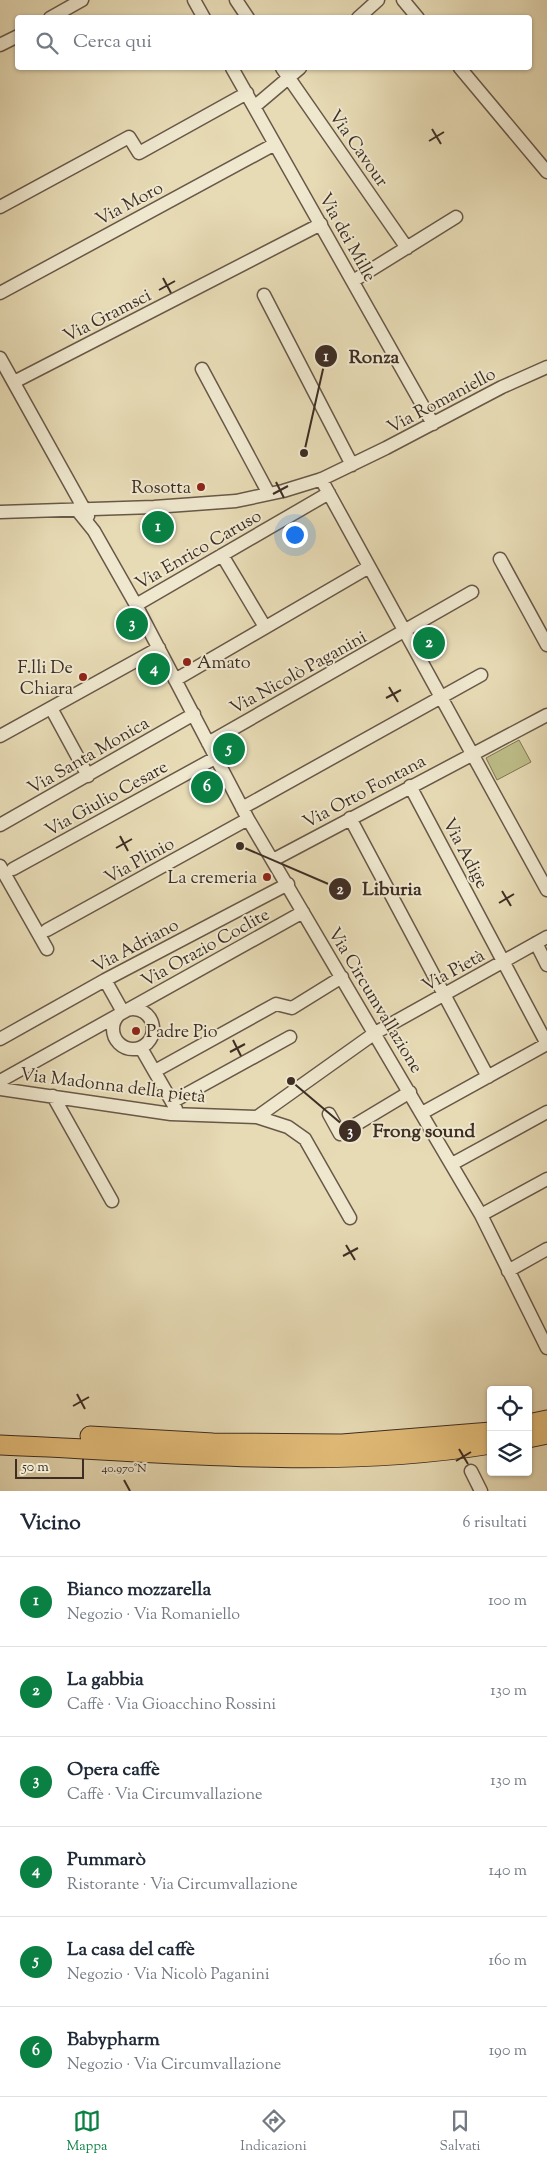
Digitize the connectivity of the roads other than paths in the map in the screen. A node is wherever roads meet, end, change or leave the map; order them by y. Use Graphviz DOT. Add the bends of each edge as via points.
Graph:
graph roads {
  1 [pos="82,0"];
  2 [pos="194,0"];
  3 [pos="236,0"];
  4 [pos="378,0"];
  5 [pos="403,0"];
  6 [pos="55,15"];
  7 [pos="202,15"];
  8 [pos="246,15"];
  9 [pos="361,15"];
  10 [pos="416,15"];
  11 [pos="15,38"];
  12 [pos="0,45"];
  13 [pos="233,70"];
  14 [pos="462,70"];
  15 [pos="286,72"];
  16 [pos="247,93"];
  17 [pos="254,107"];
  18 [pos="275,144"];
  19 [pos="547,172"];
  20 [pos="0,207"];
  21 [pos="456,217"];
  22 [pos="321,224"];
  23 [pos="407,248"];
  24 [pos="353,281"];
  25 [pos="0,293"];
  26 [pos="264,295"];
  27 [pos="1,361"];
  28 [pos="547,367"];
  29 [pos="202,369"];
  30 [pos="14,382"];
  31 [pos="433,424"];
  32 [pos="352,465"];
  33 [pos="321,479"];
  34 [pos="329,493"];
  35 [pos="269,494"];
  36 [pos="98,509"];
  37 [pos="81,510"];
  38 [pos="0,512"];
  39 [pos="94,527"];
  40 [pos="222,555"];
  41 [pos="500,559"];
  42 [pos="369,567"];
  43 [pos="472,592"];
  44 [pos="136,605"];
  45 [pos="265,628"];
  46 [pos="405,632"];
  47 [pos="547,645"];
  48 [pos="159,648"];
  49 [pos="481,675"];
  50 [pos="175,680"];
  51 [pos="440,697"];
  52 [pos="50,708"];
  53 [pos="194,714"];
  54 [pos="547,715"];
  55 [pos="0,736"];
  56 [pos="208,743"];
  57 [pos="472,754"];
  58 [pos="216,758"];
  59 [pos="88,776"];
  60 [pos="410,786"];
  61 [pos="242,808"];
  62 [pos="350,818"];
  63 [pos="248,820"];
  64 [pos="0,825"];
  65 [pos="272,860"];
  66 [pos="0,866"];
  67 [pos="14,869"];
  68 [pos="288,884"];
  69 [pos="547,890"];
  70 [pos="304,912"];
  71 [pos="47,930"];
  72 [pos="542,940"];
  73 [pos="47,949"];
  74 [pos="505,961"];
  75 [pos="547,965"];
  76 [pos="342,977"];
  77 [pos="105,980"];
  78 [pos="444,995"];
  79 [pos="123,1012"];
  80 [pos="375,1033"];
  81 [pos="290,1037"];
  82 [pos="0,1039"];
  83 [pos="547,1044"];
  84 [pos="142,1048"];
  85 [pos="155,1071"];
  86 [pos="488,1077"];
  87 [pos="0,1081"];
  88 [pos="0,1089"];
  89 [pos="410,1092"];
  90 [pos="53,1096"];
  91 [pos="175,1108"];
  92 [pos="547,1112"];
  93 [pos="422,1113"];
  94 [pos="329,1114"];
  95 [pos="257,1116"];
  96 [pos="452,1164"];
  97 [pos="547,1180"];
  98 [pos="112,1201"];
  99 [pos="481,1215"];
  100 [pos="350,1218"];
  101 [pos="547,1249"];
  102 [pos="509,1274"];
  103 [pos="542,1327"];
  104 [pos="547,1348"];
  105 [pos="547,1420"];
  106 [pos="532,1423"];
  107 [pos="0,1432"];
  108 [pos="487,1432"];
  109 [pos="547,1434"];
  110 [pos="532,1437"];
  111 [pos="0,1445"];
  112 [pos="487,1445"];
  113 [pos="212,1450"];
  114 [pos="471,1471"];
  115 [pos="481,1491"];
  1 -- 6 [label="street"];
  2 -- 7 [label="street"];
  3 -- 8 [label="street"];
  4 -- 9 [label="street"];
  5 -- 10 [label="street"];
  11 -- 12 [label="street"];
  13 -- 16 [label="street, Via dei Mille"];
  14 -- 19 [label="street"];
  15 -- 17 [label="street"];
  15 -- 23 [label="street, Via Cavour"];
  16 -- 17 [label="street, Via dei Mille"];
  16 -- 20 [label="street" via="139,153 129,137"];
  17 -- 18 [label="street, Via dei Mille"];
  18 -- 22 [label="street, Via dei Mille"];
  18 -- 25 [label="street, Via Moro"];
  21 -- 23 [label="street"];
  22 -- 24 [label="street, Via dei Mille"];
  22 -- 30 [label="street, Via Gramsci"];
  23 -- 24 [label="street"];
  24 -- 31 [label="street, Via dei Mille"];
  26 -- 32 [label="street"];
  27 -- 30 [label="street, Via Circumvallazione"];
  28 -- 31 [label="street, Via Romaniello"];
  29 -- 35 [label="street"];
  30 -- 37 [label="street, Via Circumvallazione"];
  31 -- 32 [label="street, Via Romaniello"];
  32 -- 33 [label="street, Via Romaniello"];
  33 -- 34 [label="street"];
  33 -- 35 [label="street, Via Romaniello"];
  34 -- 40 [label="street, Via Enrico Caruso"];
  34 -- 42 [label="street"];
  35 -- 36 [label="street, Via Romaniello" via="236,501"];
  36 -- 37 [label="street, Via Romaniello"];
  36 -- 39 [label="street"];
  37 -- 38 [label="street, Via Romaniello"];
  37 -- 39 [label="street, Via Circumvallazione"];
  39 -- 44 [label="street, Via Circumvallazione"];
  40 -- 44 [label="street, Via Enrico Caruso"];
  40 -- 45 [label="street"];
  41 -- 47 [label="street"];
  42 -- 45 [label="street"];
  42 -- 46 [label="street"];
  43 -- 46 [label="street, Via Nicolò Paganini"];
  44 -- 48 [label="street, Via Circumvallazione"];
  45 -- 50 [label="street"];
  46 -- 51 [label="street"];
  46 -- 56 [label="street, Via Nicolò Paganini"];
  48 -- 50 [label="street, Via Circumvallazione"];
  48 -- 52 [label="street"];
  49 -- 51 [label="street"];
  50 -- 53 [label="street, Via Circumvallazione"];
  51 -- 57 [label="street"];
  51 -- 61 [label="street"];
  52 -- 55 [label="street"];
  52 -- 59 [label="street"];
  53 -- 56 [label="street, Via Circumvallazione"];
  53 -- 59 [label="street, Via Santa Monica"];
  54 -- 57 [label="street, Via Orto Fontana"];
  56 -- 58 [label="street, Via Circumvallazione"];
  57 -- 60 [label="street, Via Orto Fontana"];
  57 -- 69 [label="street"];
  58 -- 61 [label="street, Via Circumvallazione"];
  58 -- 67 [label="street, Via Giulio Cesare"];
  59 -- 64 [label="street, Via Santa Monica"];
  60 -- 62 [label="street, Via Orto Fontana"];
  60 -- 74 [label="street, Via Adige"];
  61 -- 63 [label="street, Via Circumvallazione"];
  62 -- 65 [label="street, Via Orto Fontana"];
  62 -- 78 [label="street"];
  63 -- 65 [label="street, Via Circumvallazione"];
  63 -- 71 [label="street, Via Plinio"];
  65 -- 68 [label="street, Via Circumvallazione"];
  66 -- 73 [label="street"];
  68 -- 70 [label="street, Via Circumvallazione"];
  68 -- 77 [label="street, Via Adriano"];
  70 -- 76 [label="street, Via Circumvallazione"];
  70 -- 79 [label="street, Via Orazio Coclite"];
  72 -- 74 [label="street, Via Pietà"];
  72 -- 75 [label="street"];
  74 -- 78 [label="street, Via Pietà"];
  74 -- 83 [label="street, Via Adige"];
  76 -- 80 [label="street, Via Circumvallazione"];
  76 -- 85 [label="street" via="292,1008 276,1004"];
  77 -- 79 [label="street"];
  77 -- 82 [label="street, Via Adriano"];
  78 -- 80 [label="street, Via Pietà"];
  78 -- 86 [label="street"];
  79 -- 84 [label="street" via="115,1022 114,1036 122,1046"];
  79 -- 84 [label="street" via="142,1012 151,1020 151,1039"];
  79 -- 87 [label="street, Via Orazio Coclite"];
  80 -- 89 [label="street, Via Circumvallazione"];
  80 -- 95 [label="street"];
  81 -- 91 [label="street"];
  83 -- 86 [label="street"];
  84 -- 85 [label="street"];
  85 -- 91 [label="street"];
  86 -- 93 [label="street"];
  88 -- 90 [label="street, Via Madonna della pietà"];
  89 -- 93 [label="street, Via Circumvallazione"];
  89 -- 94 [label="street" via="340,1134"];
  90 -- 91 [label="street, Via Madonna della pietà"];
  90 -- 98 [label="street"];
  91 -- 95 [label="street, Via Madonna della pietà"];
  92 -- 96 [label="street"];
  93 -- 96 [label="street, Via Circumvallazione"];
  95 -- 100 [label="street" via="288,1127 305,1139"];
  96 -- 99 [label="street, Via Circumvallazione"];
  97 -- 99 [label="street"];
  99 -- 102 [label="street, Via Circumvallazione"];
  101 -- 102 [label="street"];
  102 -- 103 [label="street, Via Circumvallazione"];
  103 -- 104 [label="street, Via Circumvallazione"];
  105 -- 106 [label="highway"];
  107 -- 113 [label="highway"];
  108 -- 113 [label="highway"];
  109 -- 110 [label="highway"];
  111 -- 113 [label="highway"];
  112 -- 113 [label="highway" via="411,1455 346,1459"];
  114 -- 115 [label="street"];
}
